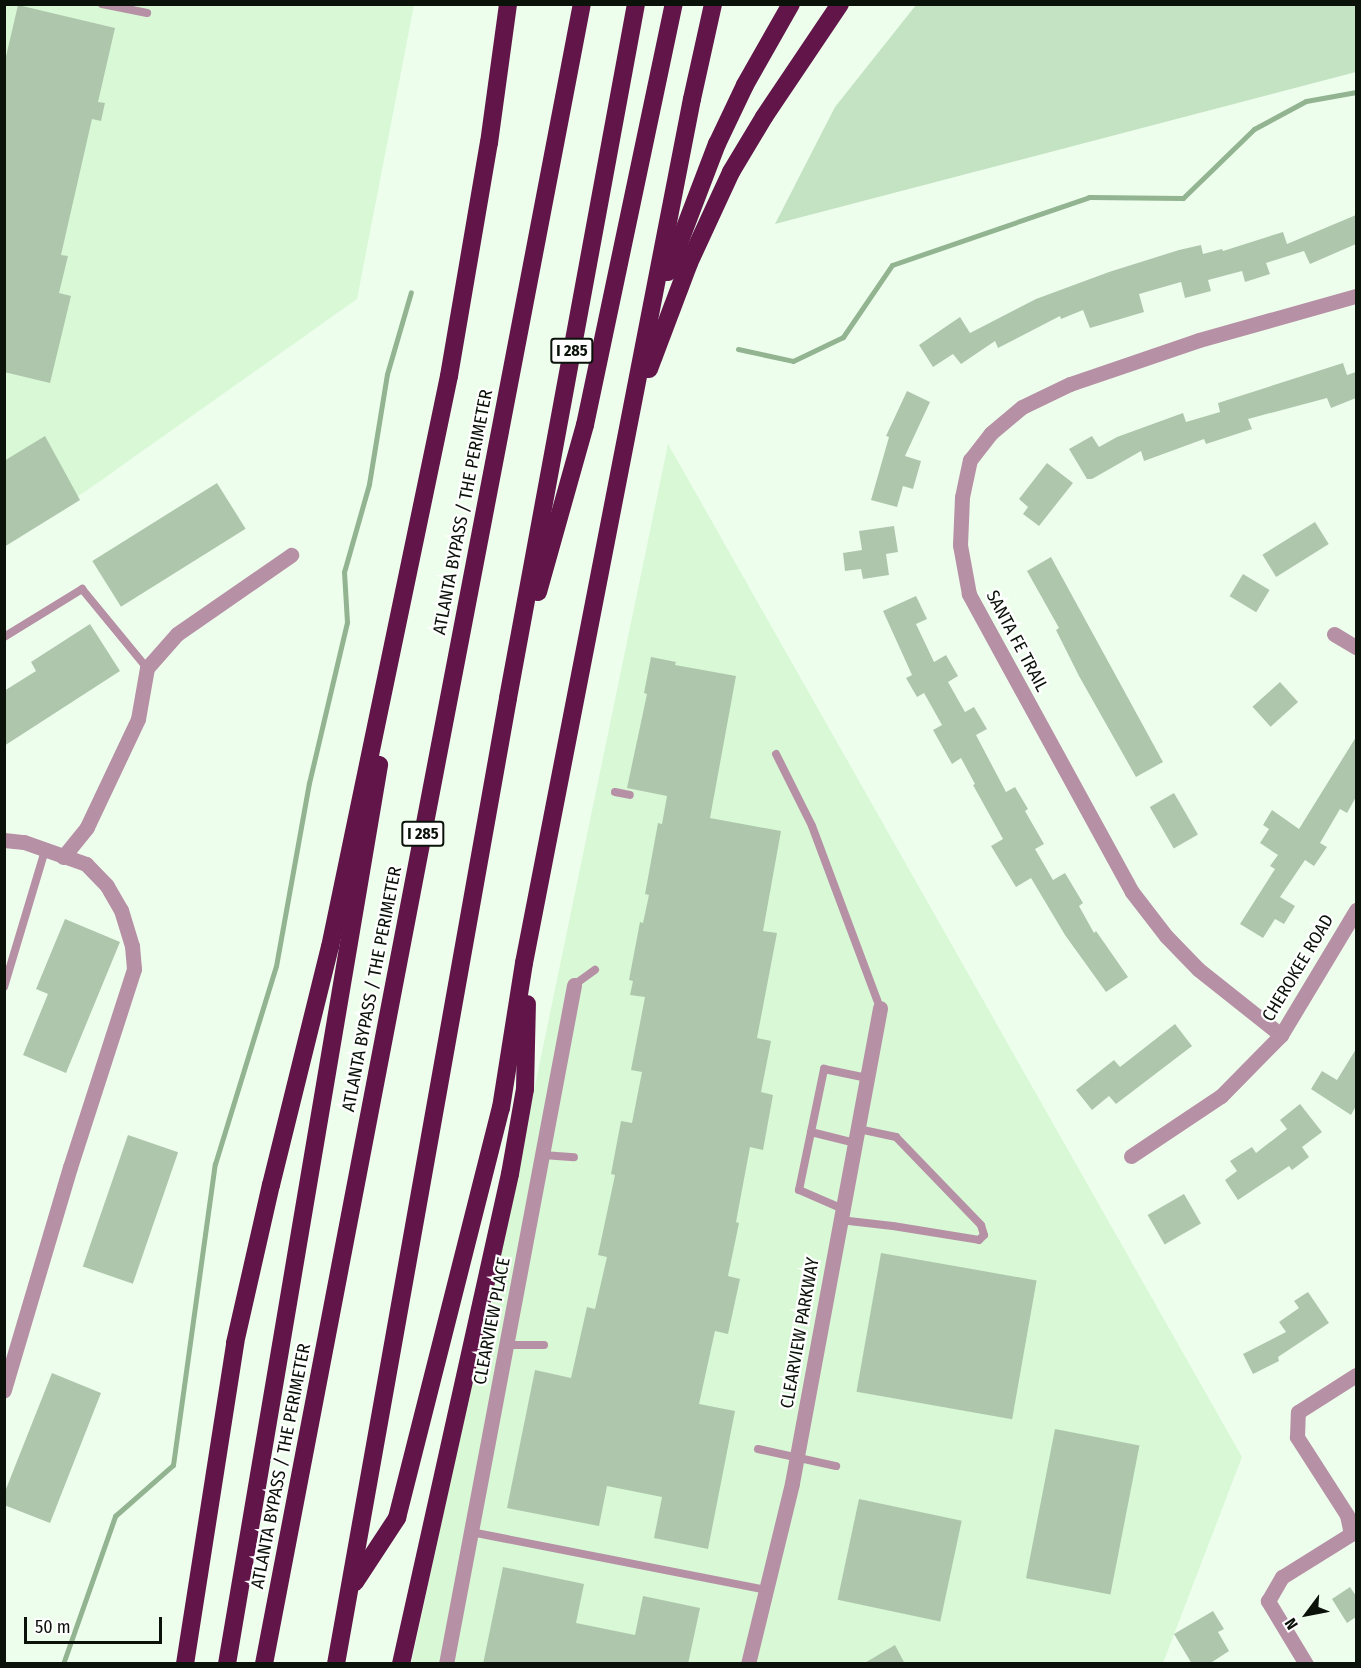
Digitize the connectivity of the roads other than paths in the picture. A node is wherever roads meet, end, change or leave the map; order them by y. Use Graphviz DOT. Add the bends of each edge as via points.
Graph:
graph roads {
  1 [pos="102,4"];
  2 [pos="508,4"];
  3 [pos="519,4"];
  4 [pos="582,4"];
  5 [pos="636,4"];
  6 [pos="674,4"];
  7 [pos="713,4"];
  8 [pos="790,4"];
  9 [pos="840,4"];
  10 [pos="147,13"];
  11 [pos="489,143"];
  12 [pos="1356,296"];
  13 [pos="644,345"];
  14 [pos="626,446"];
  15 [pos="291,555"];
  16 [pos="400,605"];
  17 [pos="1334,634"];
  18 [pos="4,637"];
  19 [pos="1356,647"];
  20 [pos="147,668"];
  21 [pos="508,698"];
  22 [pos="776,753"];
  23 [pos="615,792"];
  24 [pos="630,795"];
  25 [pos="4,840"];
  26 [pos="45,850"];
  27 [pos="63,856"];
  28 [pos="1356,910"];
  29 [pos="524,963"];
  30 [pos="596,969"];
  31 [pos="574,985"];
  32 [pos="4,987"];
  33 [pos="880,1008"];
  34 [pos="1281,1035"];
  35 [pos="867,1078"];
  36 [pos="811,1132"];
  37 [pos="856,1136"];
  38 [pos="543,1155"];
  39 [pos="1131,1156"];
  40 [pos="574,1157"];
  41 [pos="841,1215"];
  42 [pos="507,1345"];
  43 [pos="544,1345"];
  44 [pos="1356,1376"];
  45 [pos="4,1390"];
  46 [pos="758,1449"];
  47 [pos="796,1458"];
  48 [pos="836,1466"];
  49 [pos="471,1532"];
  50 [pos="351,1588"];
  51 [pos="766,1590"];
  52 [pos="185,1664"];
  53 [pos="227,1664"];
  54 [pos="264,1664"];
  55 [pos="336,1664"];
  56 [pos="401,1664"];
  57 [pos="446,1664"];
  58 [pos="748,1664"];
  59 [pos="1306,1664"];
  1 -- 10 [label="lane"];
  2 -- 11 [label="highway"];
  3 -- 11 [label="highway"];
  4 -- 54 [label="highway, ATLANTA BYPASS / THE PERIMETER / I 285"];
  5 -- 21 [label="highway, I 285"];
  6 -- 21 [label="highway" via="585,425"];
  7 -- 13 [label="highway"];
  8 -- 13 [label="highway" via="717,144"];
  9 -- 14 [label="highway" via="764,117 719,198 667,318"];
  11 -- 16 [label="highway" via="449,376"];
  12 -- 34 [label="street, SANTA FE TRAIL" via="1199,340 1070,384 1022,407 991,433 970,460 962,497 960,545 969,594 1132,892 1198,969"];
  13 -- 14 [label="highway"];
  14 -- 29 [label="highway"];
  15 -- 20 [label="street" via="177,634"];
  16 -- 52 [label="highway" via="330,947 235,1343"];
  16 -- 53 [label="highway" via="373,807"];
  17 -- 19 [label="street"];
  18 -- 20 [label="lane" via="82,589"];
  20 -- 27 [label="street" via="138,719 87,827"];
  21 -- 50 [label="highway, I 285"];
  22 -- 33 [label="lane" via="812,826"];
  23 -- 24 [label="lane"];
  25 -- 26 [label="street"];
  26 -- 27 [label="street"];
  26 -- 32 [label="lane"];
  27 -- 45 [label="street" via="86,864 107,886 121,910 132,945 134,969"];
  28 -- 34 [label="street, CHEROKEE ROAD"];
  29 -- 50 [label="highway" via="501,1108 396,1518"];
  29 -- 56 [label="highway" via="528,1005 525,1089 510,1174"];
  30 -- 31 [label="lane"];
  31 -- 38 [label="street, CLEARVIEW PLACE"];
  33 -- 35 [label="street, CLEARVIEW PARKWAY"];
  34 -- 39 [label="street, CHEROKEE ROAD" via="1221,1096"];
  35 -- 36 [label="lane" via="824,1069"];
  35 -- 37 [label="street, CLEARVIEW PARKWAY"];
  36 -- 37 [label="lane"];
  36 -- 41 [label="lane" via="799,1190"];
  37 -- 41 [label="street, CLEARVIEW PARKWAY"];
  37 -- 41 [label="lane" via="896,1137 981,1225 984,1236 979,1240"];
  38 -- 40 [label="lane"];
  38 -- 42 [label="street, CLEARVIEW PLACE"];
  41 -- 47 [label="street, CLEARVIEW PARKWAY"];
  42 -- 43 [label="lane"];
  42 -- 49 [label="street, CLEARVIEW PLACE"];
  44 -- 59 [label="street" via="1298,1412 1297,1437 1347,1515 1351,1534 1282,1577 1268,1601"];
  46 -- 47 [label="lane"];
  47 -- 48 [label="lane"];
  47 -- 51 [label="street, CLEARVIEW PARKWAY"];
  49 -- 51 [label="lane"];
  49 -- 57 [label="street, CLEARVIEW PLACE"];
  50 -- 55 [label="highway, I 285"];
  51 -- 58 [label="street, CLEARVIEW PARKWAY"];
}
